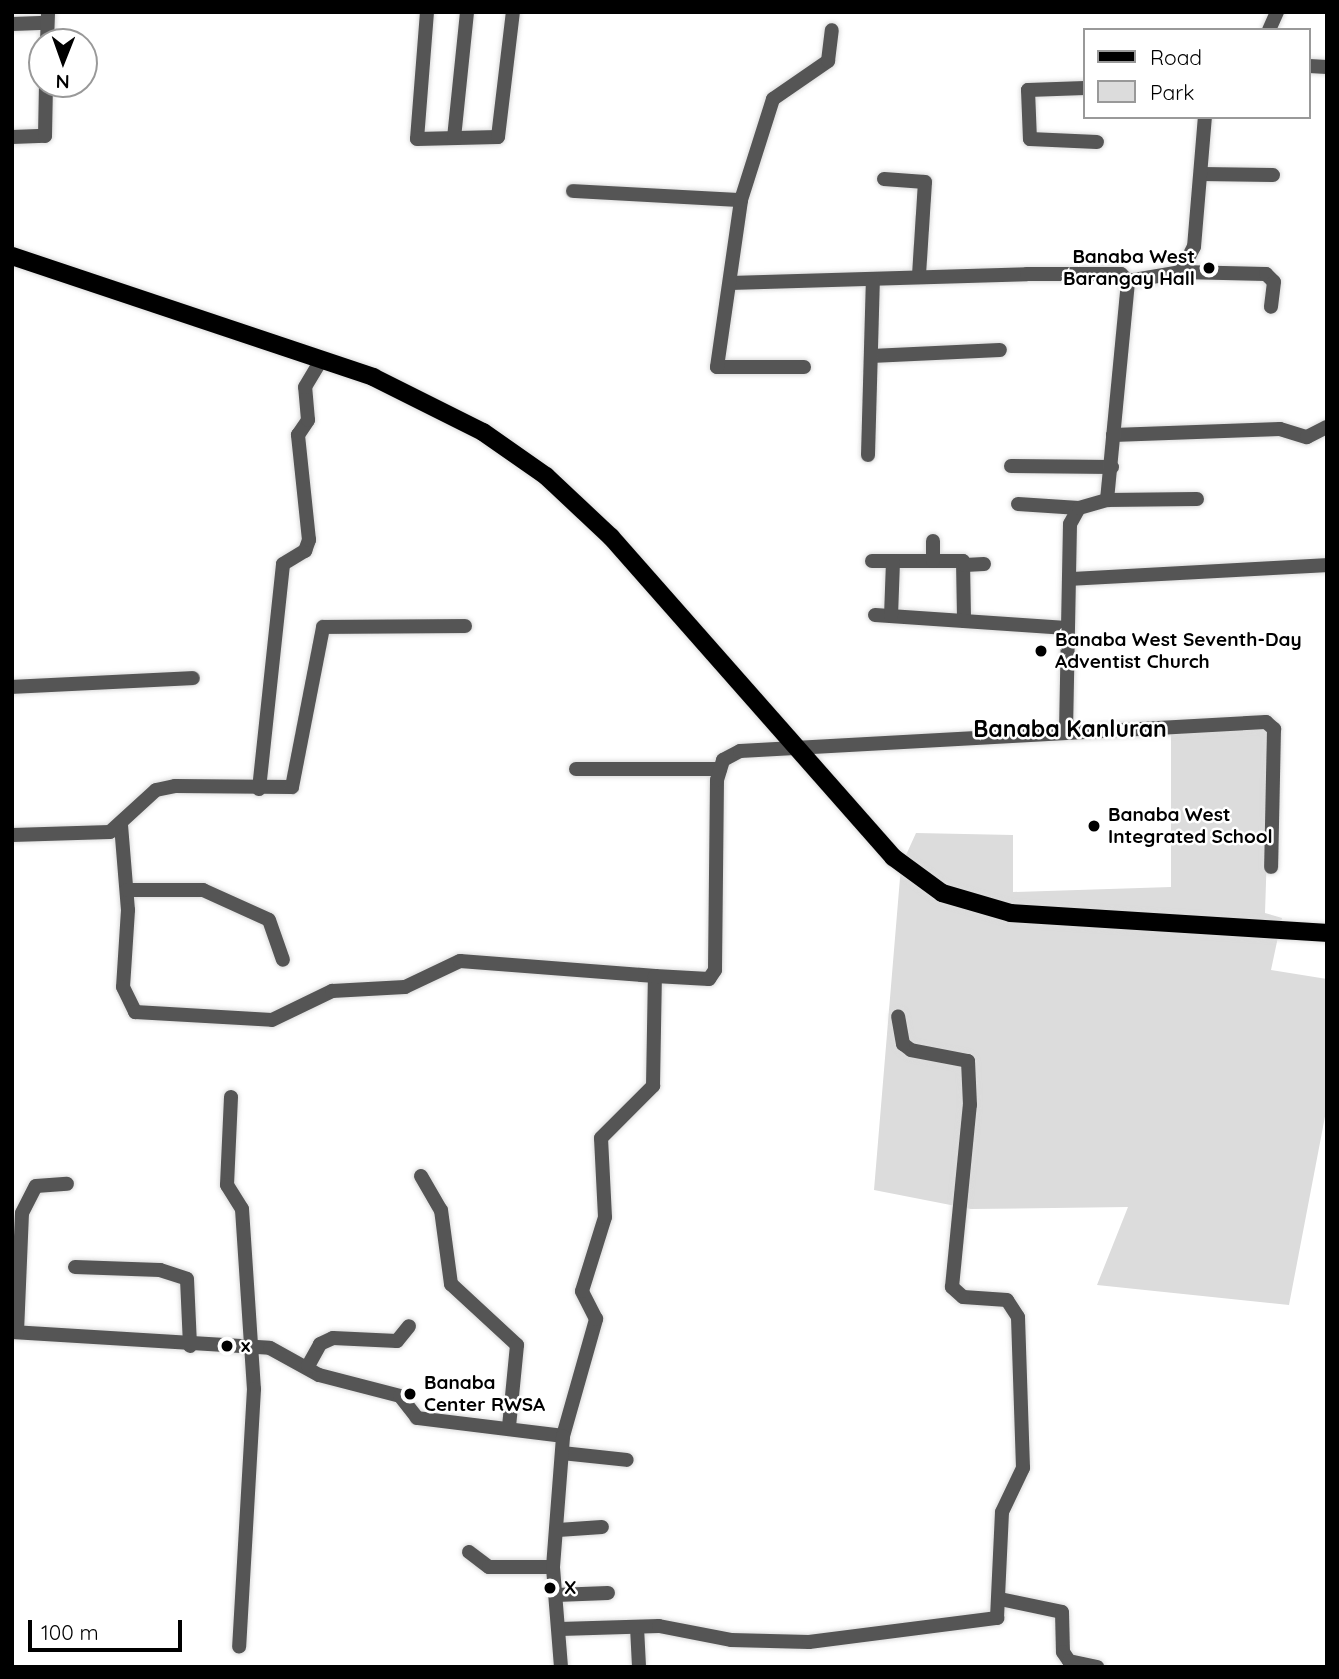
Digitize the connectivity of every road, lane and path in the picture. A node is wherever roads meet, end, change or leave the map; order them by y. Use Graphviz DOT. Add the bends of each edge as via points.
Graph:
graph roads {
  1 [pos="427,12"];
  2 [pos="467,12"];
  3 [pos="513,12"];
  4 [pos="1277,12"];
  5 [pos="47,18"];
  6 [pos="12,24"];
  7 [pos="1270,28"];
  8 [pos="832,30"];
  9 [pos="1084,88"];
  10 [pos="46,98"];
  11 [pos="1205,119"];
  12 [pos="12,137"];
  13 [pos="454,138"];
  14 [pos="1097,142"];
  15 [pos="1201,174"];
  16 [pos="1273,175"];
  17 [pos="884,178"];
  18 [pos="573,191"];
  19 [pos="741,200"];
  20 [pos="12,256"];
  21 [pos="1181,272"];
  22 [pos="919,276"];
  23 [pos="873,280"];
  24 [pos="1128,281"];
  25 [pos="730,283"];
  26 [pos="1271,307"];
  27 [pos="1000,350"];
  28 [pos="871,356"];
  29 [pos="322,359"];
  30 [pos="804,367"];
  31 [pos="1327,427"];
  32 [pos="1113,435"];
  33 [pos="868,454"];
  34 [pos="1010,466"];
  35 [pos="1112,467"];
  36 [pos="1197,499"];
  37 [pos="1107,500"];
  38 [pos="1018,504"];
  39 [pos="1079,508"];
  40 [pos="933,541"];
  41 [pos="872,561"];
  42 [pos="893,561"];
  43 [pos="933,561"];
  44 [pos="984,564"];
  45 [pos="965,565"];
  46 [pos="1327,565"];
  47 [pos="1070,579"];
  48 [pos="875,615"];
  49 [pos="891,617"];
  50 [pos="964,621"];
  51 [pos="465,626"];
  52 [pos="1068,628"];
  53 [pos="193,678"];
  54 [pos="12,687"];
  55 [pos="1066,732"];
  56 [pos="799,746"];
  57 [pos="576,769"];
  58 [pos="720,769"];
  59 [pos="259,789"];
  60 [pos="121,825"];
  61 [pos="12,835"];
  62 [pos="1271,867"];
  63 [pos="127,890"];
  64 [pos="1327,933"];
  65 [pos="283,960"];
  66 [pos="655,976"];
  67 [pos="898,1016"];
  68 [pos="231,1097"];
  69 [pos="421,1176"];
  70 [pos="67,1184"];
  71 [pos="75,1267"];
  72 [pos="409,1326"];
  73 [pos="15,1332"];
  74 [pos="190,1346"];
  75 [pos="249,1349"];
  76 [pos="308,1366"];
  77 [pos="509,1426"];
  78 [pos="563,1436"];
  79 [pos="562,1453"];
  80 [pos="627,1460"];
  81 [pos="602,1527"];
  82 [pos="558,1530"];
  83 [pos="469,1552"];
  84 [pos="553,1567"];
  85 [pos="608,1594"];
  86 [pos="555,1595"];
  87 [pos="1000,1599"];
  88 [pos="637,1627"];
  89 [pos="560,1629"];
  90 [pos="239,1647"];
  91 [pos="561,1667"];
  92 [pos="639,1667"];
  93 [pos="1097,1667"];
  1 -- 13 [label="street" via="417,139"];
  2 -- 13 [label="street"];
  3 -- 13 [label="street" via="499,137"];
  4 -- 7 [label="street"];
  5 -- 6 [label="street"];
  8 -- 19 [label="street" via="828,61 773,99"];
  9 -- 14 [label="street" via="1028,90 1030,139"];
  10 -- 12 [label="street" via="45,136"];
  11 -- 15 [label="street"];
  15 -- 16 [label="street"];
  15 -- 21 [label="street" via="1194,247"];
  17 -- 22 [label="street" via="925,181"];
  18 -- 19 [label="street"];
  19 -- 25 [label="street"];
  20 -- 29 [label="main road"];
  21 -- 24 [label="street"];
  21 -- 26 [label="street" via="1266,274 1274,282"];
  22 -- 23 [label="street"];
  22 -- 24 [label="street" via="1121,274"];
  23 -- 25 [label="street"];
  23 -- 28 [label="street"];
  24 -- 32 [label="street"];
  25 -- 30 [label="street" via="717,367"];
  27 -- 28 [label="street"];
  28 -- 33 [label="street"];
  29 -- 56 [label="main road" via="373,377 483,432 546,476 611,537"];
  29 -- 59 [label="street" via="305,387 308,420 297,450 309,540 305,551 283,564"];
  31 -- 32 [label="street" via="1307,438 1280,429"];
  32 -- 35 [label="street"];
  34 -- 35 [label="street"];
  35 -- 37 [label="street"];
  36 -- 37 [label="street"];
  37 -- 39 [label="street"];
  38 -- 39 [label="street"];
  39 -- 47 [label="street" via="1070,524"];
  40 -- 43 [label="street"];
  41 -- 42 [label="street"];
  42 -- 43 [label="street"];
  42 -- 49 [label="street"];
  43 -- 45 [label="street"];
  44 -- 45 [label="street"];
  45 -- 50 [label="street"];
  46 -- 47 [label="street"];
  47 -- 52 [label="street"];
  48 -- 49 [label="street"];
  49 -- 50 [label="street"];
  50 -- 52 [label="street"];
  51 -- 59 [label="street" via="323,627 312,660 298,780 292,787"];
  52 -- 55 [label="street"];
  53 -- 54 [label="street"];
  55 -- 56 [label="street"];
  55 -- 62 [label="street" via="1272,725"];
  56 -- 58 [label="street" via="740,751"];
  56 -- 64 [label="main road" via="905,867 973,906"];
  57 -- 58 [label="street"];
  58 -- 66 [label="street" via="715,970 709,979"];
  59 -- 60 [label="street" via="156,790"];
  60 -- 61 [label="street" via="98,834"];
  60 -- 63 [label="street"];
  63 -- 65 [label="street" via="203,890 269,920"];
  63 -- 66 [label="street" via="123,987 135,1012 272,1020 332,991 405,987 460,961"];
  66 -- 78 [label="street" via="653,1086 601,1138 605,1217 582,1291 596,1319"];
  67 -- 87 [label="street" via="903,1044 911,1050 968,1061 970,1105 952,1287 963,1297 1007,1300 1018,1317 1023,1468 1002,1512"];
  68 -- 75 [label="street" via="227,1185 242,1209"];
  69 -- 77 [label="street" via="441,1210 451,1284 517,1345"];
  70 -- 73 [label="street" via="36,1186 22,1213"];
  71 -- 74 [label="street" via="160,1270 187,1279"];
  72 -- 76 [label="street" via="397,1341 333,1338 320,1344"];
  73 -- 74 [label="street" via="97,1333"];
  74 -- 75 [label="street"];
  75 -- 76 [label="street" via="270,1348"];
  75 -- 90 [label="street" via="252,1503"];
  76 -- 77 [label="street" via="338,1382 400,1396 417,1418"];
  77 -- 78 [label="street"];
  78 -- 79 [label="street"];
  79 -- 80 [label="street"];
  79 -- 82 [label="street"];
  81 -- 82 [label="street"];
  82 -- 84 [label="street"];
  83 -- 84 [label="street" via="489,1567"];
  84 -- 86 [label="street"];
  85 -- 86 [label="street"];
  86 -- 89 [label="street"];
  87 -- 88 [label="street" via="997,1618 989,1622 808,1643"];
  87 -- 93 [label="street" via="1062,1612 1063,1652 1069,1661"];
  88 -- 89 [label="street"];
  88 -- 92 [label="street"];
  89 -- 91 [label="street"];
}
